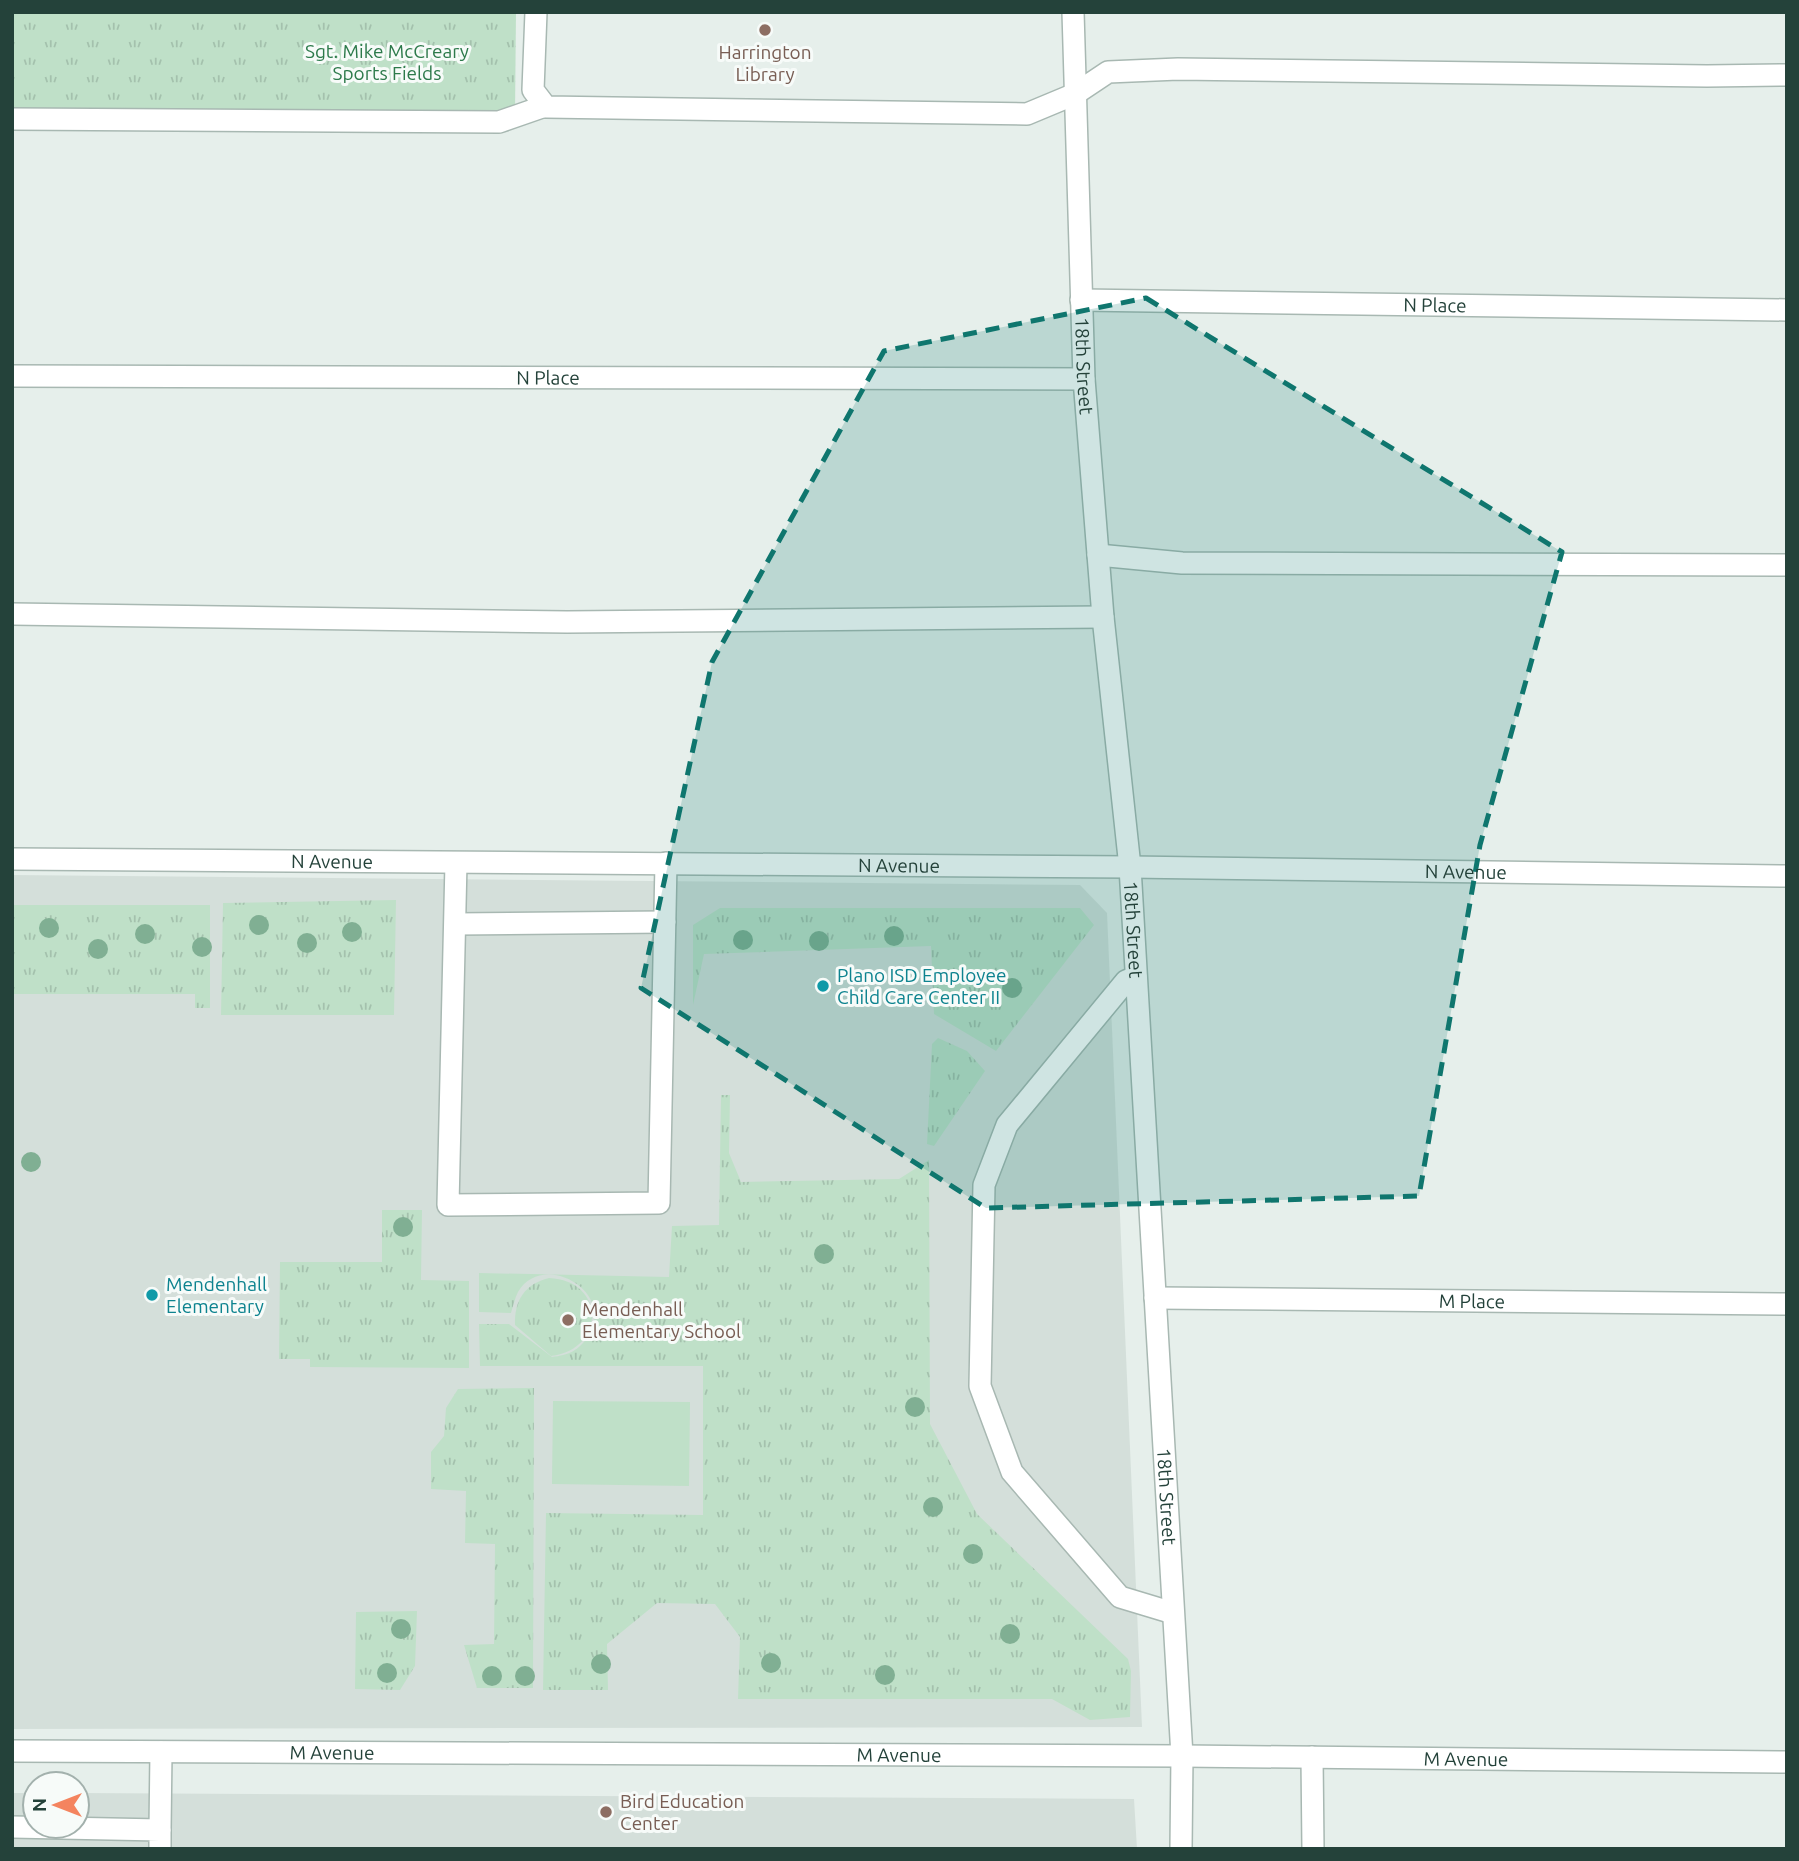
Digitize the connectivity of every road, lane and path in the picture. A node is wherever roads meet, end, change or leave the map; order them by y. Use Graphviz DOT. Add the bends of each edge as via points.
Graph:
graph roads {
  1 [pos="536,12"];
  2 [pos="1073,12"];
  3 [pos="1787,75"];
  4 [pos="1075,94"];
  5 [pos="545,106"];
  6 [pos="12,119"];
  7 [pos="1081,300"];
  8 [pos="1787,310"];
  9 [pos="12,376"];
  10 [pos="1084,379"];
  11 [pos="1098,555"];
  12 [pos="1787,565"];
  13 [pos="12,614"];
  14 [pos="1102,617"];
  15 [pos="12,859"];
  16 [pos="456,863"];
  17 [pos="666,863"];
  18 [pos="1130,867"];
  19 [pos="1787,876"];
  20 [pos="665,922"];
  21 [pos="456,924"];
  22 [pos="1136,977"];
  23 [pos="1155,1298"];
  24 [pos="1787,1304"];
  25 [pos="1173,1613"];
  26 [pos="12,1751"];
  27 [pos="161,1752"];
  28 [pos="1182,1756"];
  29 [pos="1312,1757"];
  30 [pos="1787,1762"];
  31 [pos="12,1827"];
  32 [pos="160,1839"];
  33 [pos="1181,1849"];
  34 [pos="1313,1849"];
  1 -- 5 [label="street" via="533,90"];
  2 -- 4 [label="street, 18th Street"];
  3 -- 4 [label="street" via="1178,69 1108,72"];
  4 -- 5 [label="street" via="1027,114"];
  4 -- 7 [label="street, 18th Street"];
  5 -- 6 [label="street" via="499,122"];
  7 -- 8 [label="street, N Place"];
  7 -- 10 [label="street, 18th Street"];
  9 -- 10 [label="street, N Place"];
  10 -- 11 [label="street, 18th Street"];
  11 -- 12 [label="street" via="1182,563"];
  11 -- 14 [label="street, 18th Street"];
  13 -- 14 [label="street" via="567,622"];
  14 -- 18 [label="street, 18th Street"];
  15 -- 16 [label="street, N Avenue"];
  16 -- 17 [label="street, N Avenue"];
  16 -- 21 [label="street"];
  17 -- 18 [label="street, N Avenue"];
  17 -- 20 [label="street"];
  18 -- 19 [label="street, N Avenue"];
  18 -- 22 [label="street, 18th Street"];
  20 -- 21 [label="street"];
  20 -- 21 [label="street" via="659,1203 448,1205"];
  22 -- 23 [label="street, 18th Street"];
  22 -- 25 [label="street" via="1126,981 1007,1125 984,1185 980,1385 1012,1472 1120,1597"];
  23 -- 24 [label="street, M Place"];
  23 -- 25 [label="street, 18th Street"];
  25 -- 28 [label="street, 18th Street"];
  26 -- 27 [label="street, M Avenue"];
  27 -- 28 [label="street, M Avenue"];
  27 -- 32 [label="street"];
  28 -- 29 [label="street, M Avenue"];
  28 -- 33 [label="street, 18th Street"];
  29 -- 30 [label="street, M Avenue"];
  29 -- 34 [label="street"];
  31 -- 32 [label="street"];
}
